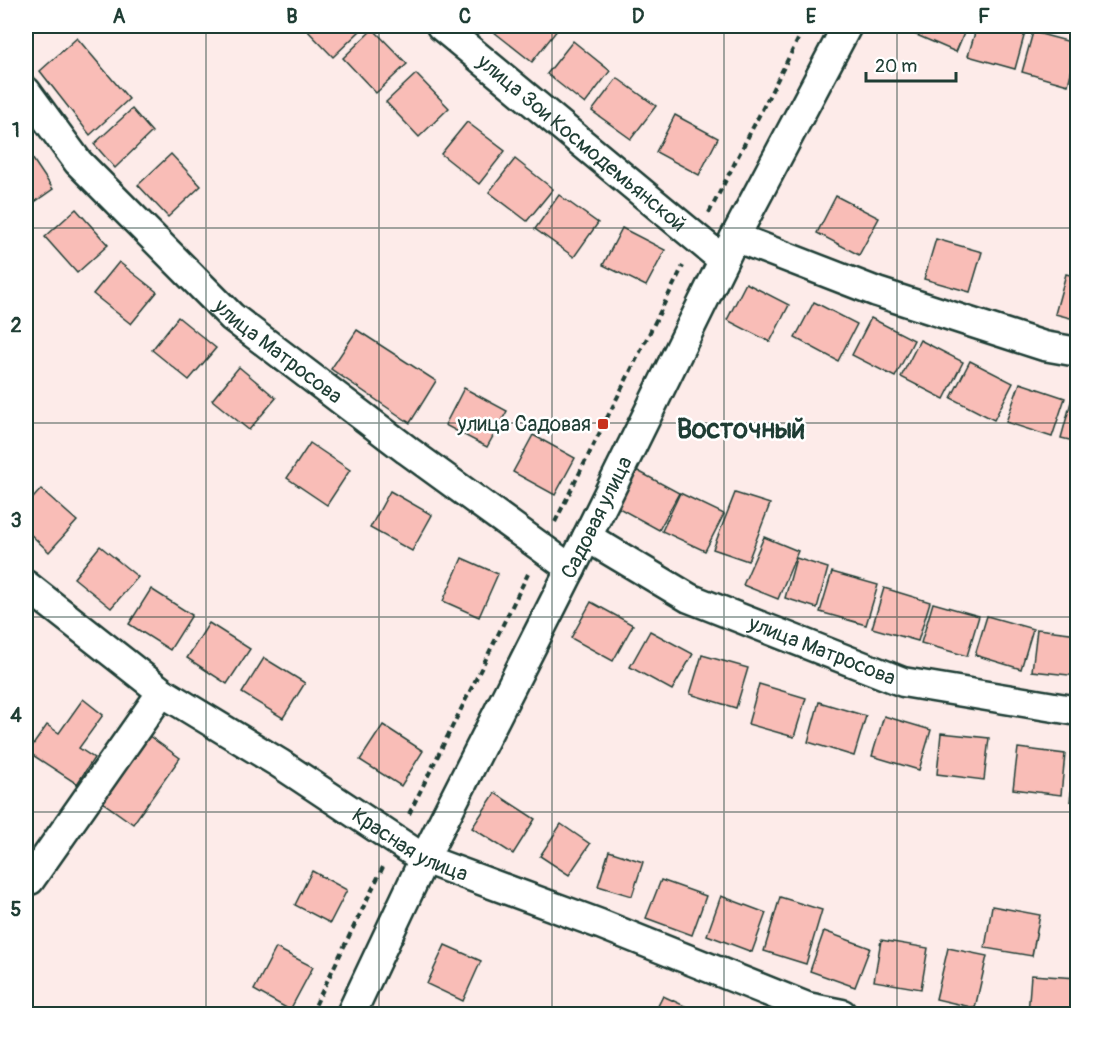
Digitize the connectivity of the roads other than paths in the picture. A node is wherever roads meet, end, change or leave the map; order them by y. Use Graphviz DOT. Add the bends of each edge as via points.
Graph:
graph roads {
  1 [pos="441,26"];
  2 [pos="847,26"];
  3 [pos="26,91"];
  4 [pos="729,249"];
  5 [pos="1077,352"];
  6 [pos="587,537"];
  7 [pos="571,568"];
  8 [pos="26,585"];
  9 [pos="162,692"];
  10 [pos="1077,711"];
  11 [pos="424,859"];
  12 [pos="26,881"];
  13 [pos="351,1014"];
  14 [pos="842,1014"];
  1 -- 4 [label="street, улица Зои Космодемьянской"];
  2 -- 4 [label="street, Садовая улица"];
  3 -- 7 [label="street, улица Матросова" via="78,162 232,317"];
  4 -- 5 [label="street, улица Зои Космодемьянской" via="1044,346"];
  4 -- 6 [label="street, Садовая улица"];
  6 -- 7 [label="street, Садовая улица"];
  6 -- 10 [label="street, улица Матросова" via="689,598 903,682"];
  7 -- 11 [label="street, Садовая улица"];
  8 -- 9 [label="street, Красная улица"];
  9 -- 11 [label="street, Красная улица" via="279,763"];
  9 -- 12 [label="street"];
  11 -- 13 [label="street, Садовая улица"];
  11 -- 14 [label="street, Красная улица" via="807,1007"];
}
